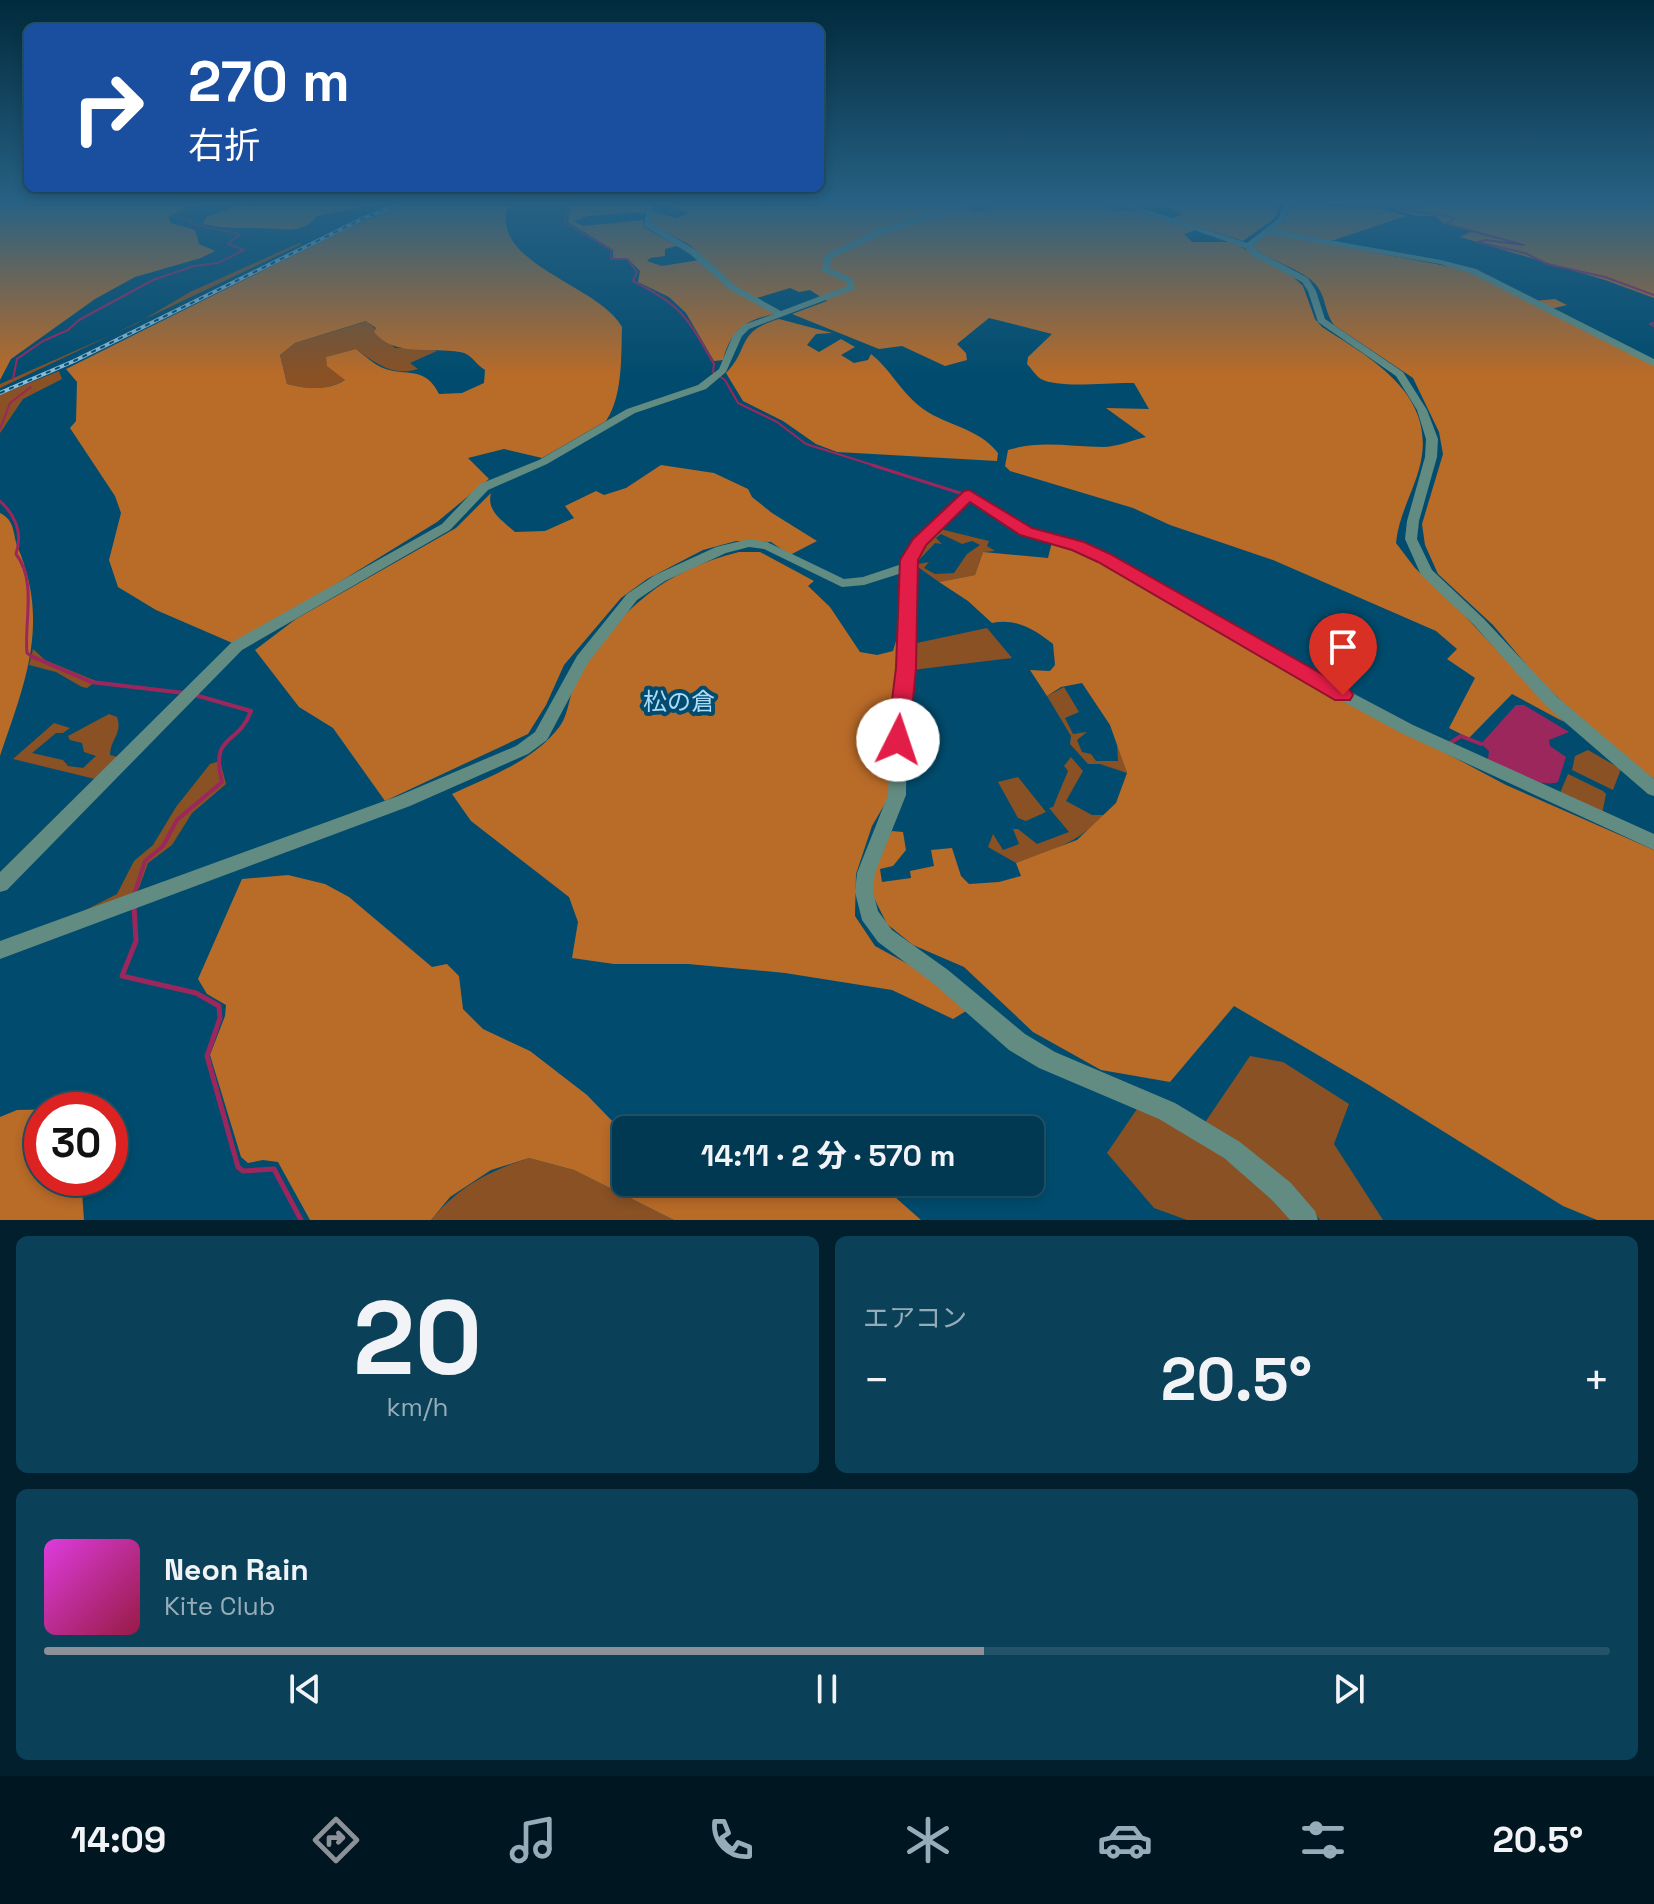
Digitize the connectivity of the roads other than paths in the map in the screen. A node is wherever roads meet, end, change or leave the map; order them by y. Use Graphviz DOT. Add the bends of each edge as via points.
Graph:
graph roads {
  1 [pos="703,261"];
  2 [pos="827,261"];
  3 [pos="1269,261"];
  4 [pos="1435,261"];
  5 [pos="781,314"];
  6 [pos="1654,363"];
  7 [pos="909,566"];
  8 [pos="1654,789"];
  9 [pos="1654,842"];
  10 [pos="0,884"];
  11 [pos="0,950"];
  12 [pos="1306,1220"];
  1 -- 5 [label="street" via="733,288"];
  2 -- 5 [label="street" via="825,269 852,287"];
  3 -- 8 [label="street" via="1305,280 1321,320 1400,374 1422,410 1432,439 1431,457 1411,539 1426,572 1551,701"];
  4 -- 6 [label="street" via="1473,271"];
  5 -- 10 [label="street" via="742,330 723,370 702,387 631,411 543,462 484,487 446,527 237,646"];
  7 -- 9 [label="street" via="918,542 969,494 1026,532 1104,558 1407,729"];
  7 -- 11 [label="street" via="842,583 767,546 749,543 721,550 632,597 582,660 541,736 522,750 404,801"];
  7 -- 12 [label="street" via="897,795 866,873 869,914 885,936 1017,1042 1167,1111 1232,1150"];
}
